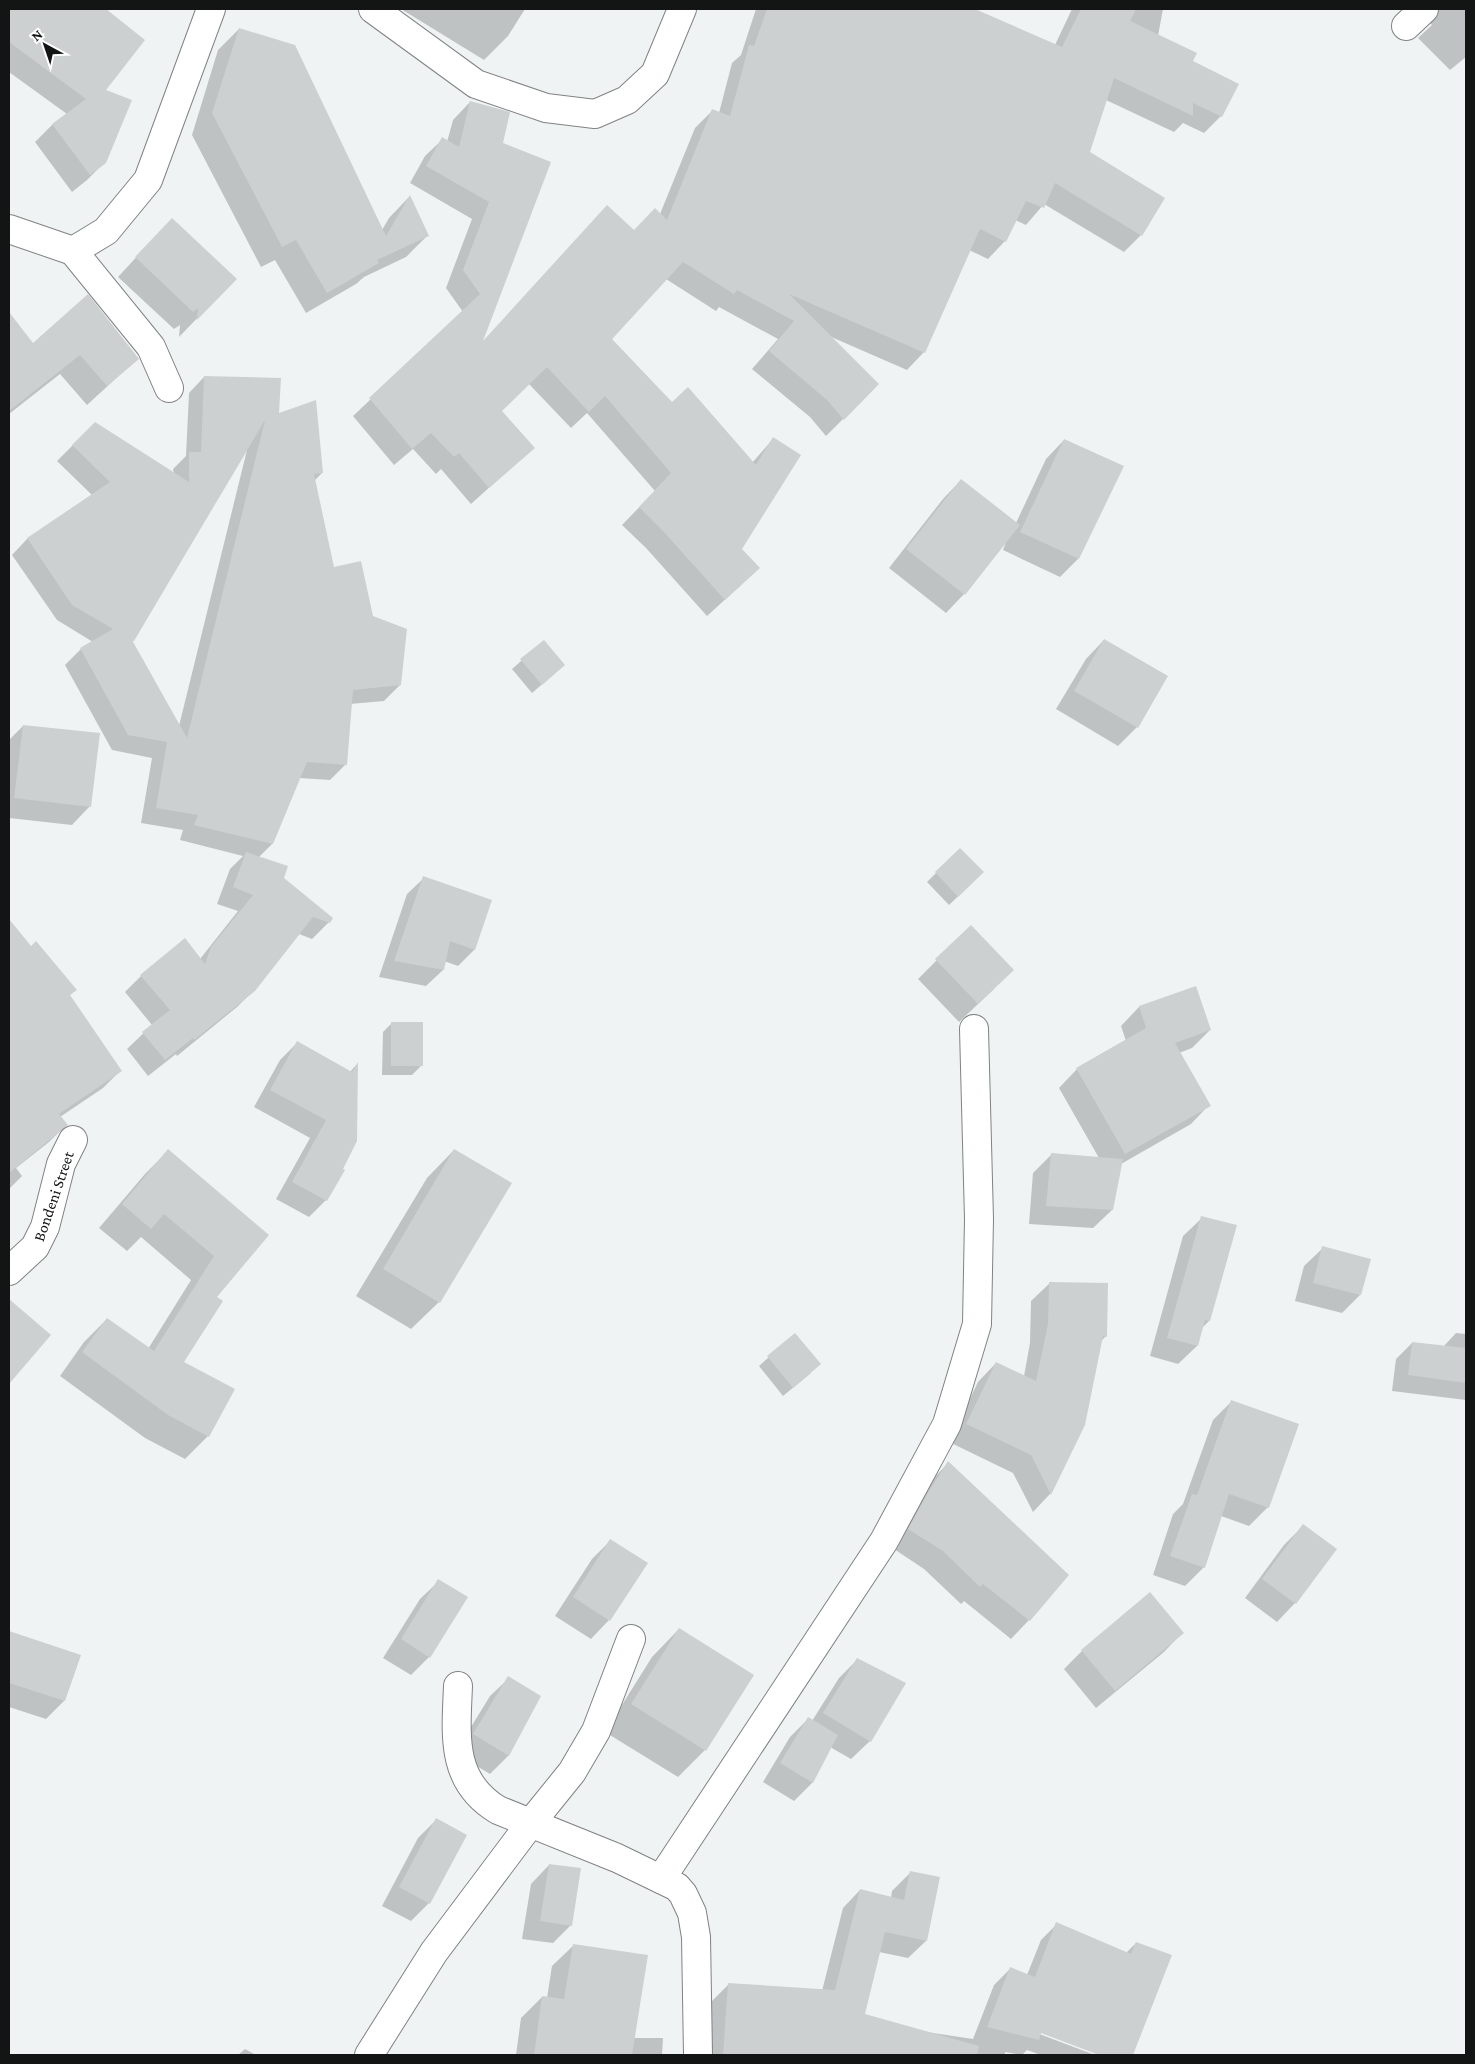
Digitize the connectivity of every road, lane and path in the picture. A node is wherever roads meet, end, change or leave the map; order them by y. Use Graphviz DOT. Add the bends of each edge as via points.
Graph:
graph roads {
  1 [pos="211,9"];
  2 [pos="373,9"];
  3 [pos="682,9"];
  4 [pos="9,229"];
  5 [pos="73,251"];
  6 [pos="169,388"];
  7 [pos="974,1029"];
  8 [pos="73,1140"];
  9 [pos="9,1271"];
  10 [pos="631,1639"];
  11 [pos="458,1686"];
  12 [pos="530,1824"];
  13 [pos="661,1879"];
  14 [pos="369,2055"];
  15 [pos="698,2055"];
  1 -- 5 [label="street" via="148,180 106,232"];
  2 -- 3 [label="street" via="476,84 546,108 595,114 627,100 655,74"];
  4 -- 5 [label="street"];
  5 -- 6 [label="street" via="151,347"];
  7 -- 13 [label="street" via="979,1219 977,1324 947,1424 884,1541"];
  8 -- 9 [label="street, Bondeni Street" via="60,1164 45,1227 36,1247"];
  10 -- 12 [label="street" via="596,1731 572,1772"];
  11 -- 12 [label="street" via="456,1739 462,1768 484,1802"];
  12 -- 13 [label="street"];
  12 -- 14 [label="street" via="434,1952"];
  13 -- 15 [label="street" via="683,1894 692,1913 696,1937"];
}
